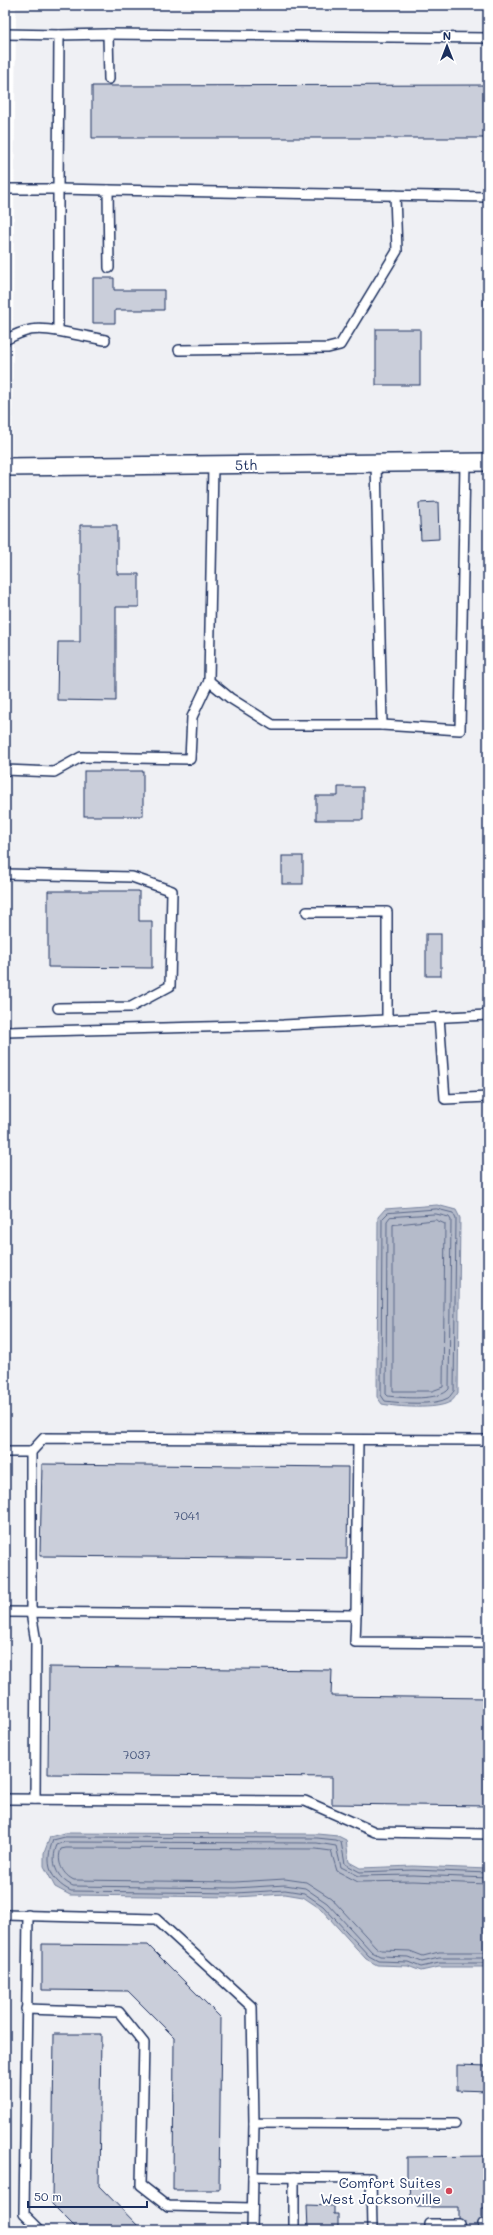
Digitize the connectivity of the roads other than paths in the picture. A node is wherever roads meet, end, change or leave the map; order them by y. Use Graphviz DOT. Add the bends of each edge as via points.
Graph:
graph roads {
  1 [pos="5,34"];
  2 [pos="108,34"];
  3 [pos="59,35"];
  4 [pos="488,38"];
  5 [pos="108,79"];
  6 [pos="5,188"];
  7 [pos="58,189"];
  8 [pos="108,190"];
  9 [pos="395,195"];
  10 [pos="488,197"];
  11 [pos="109,268"];
  12 [pos="58,331"];
  13 [pos="5,340"];
  14 [pos="105,340"];
  15 [pos="179,350"];
  16 [pos="465,462"];
  17 [pos="488,462"];
  18 [pos="376,463"];
  19 [pos="213,465"];
  20 [pos="5,467"];
  21 [pos="209,681"];
  22 [pos="382,726"];
  23 [pos="5,770"];
  24 [pos="5,874"];
  25 [pos="307,912"];
  26 [pos="58,1008"];
  27 [pos="488,1015"];
  28 [pos="439,1017"];
  29 [pos="387,1020"];
  30 [pos="5,1032"];
  31 [pos="488,1097"];
  32 [pos="358,1440"];
  33 [pos="488,1440"];
  34 [pos="5,1452"];
  35 [pos="30,1452"];
  36 [pos="5,1612"];
  37 [pos="31,1612"];
  38 [pos="356,1615"];
  39 [pos="488,1643"];
  40 [pos="5,1799"];
  41 [pos="35,1800"];
  42 [pos="488,1834"];
  43 [pos="5,1915"];
  44 [pos="28,1915"];
  45 [pos="26,2009"];
  46 [pos="254,2123"];
  47 [pos="455,2124"];
  48 [pos="253,2177"];
  49 [pos="294,2177"];
  50 [pos="252,2208"];
  51 [pos="459,2224"];
  52 [pos="40,2230"];
  53 [pos="252,2230"];
  54 [pos="294,2230"];
  55 [pos="372,2230"];
  56 [pos="430,2230"];
  1 -- 3 [label="lane"];
  2 -- 3 [label="lane"];
  2 -- 4 [label="lane"];
  2 -- 5 [label="lane"];
  3 -- 7 [label="lane"];
  6 -- 7 [label="lane"];
  7 -- 8 [label="lane"];
  7 -- 12 [label="lane"];
  8 -- 9 [label="lane"];
  8 -- 11 [label="lane"];
  9 -- 10 [label="lane"];
  9 -- 15 [label="lane" via="397,251 340,345 328,348"];
  12 -- 13 [label="lane" via="38,328 22,331"];
  12 -- 14 [label="lane"];
  16 -- 17 [label="street, 5th"];
  16 -- 18 [label="street, 5th"];
  16 -- 22 [label="lane" via="460,730"];
  18 -- 19 [label="street, 5th"];
  18 -- 22 [label="lane"];
  19 -- 20 [label="street, 5th"];
  19 -- 21 [label="lane"];
  21 -- 22 [label="lane" via="230,698 273,725"];
  21 -- 23 [label="lane" via="192,717 190,759 81,757 54,772"];
  24 -- 26 [label="lane" via="132,877 172,891 170,986 131,1007"];
  25 -- 29 [label="lane" via="387,912"];
  27 -- 28 [label="lane"];
  28 -- 29 [label="lane"];
  28 -- 31 [label="lane" via="445,1099"];
  29 -- 30 [label="lane"];
  32 -- 33 [label="lane"];
  32 -- 35 [label="lane" via="44,1438"];
  32 -- 38 [label="lane"];
  34 -- 35 [label="lane"];
  35 -- 37 [label="lane"];
  36 -- 37 [label="lane"];
  37 -- 38 [label="lane"];
  37 -- 41 [label="lane" via="36,1642"];
  38 -- 39 [label="lane" via="355,1642"];
  40 -- 41 [label="lane"];
  41 -- 42 [label="lane" via="305,1801 375,1832"];
  43 -- 44 [label="lane"];
  44 -- 45 [label="lane"];
  44 -- 46 [label="lane" via="156,1919 252,2007"];
  45 -- 50 [label="lane" via="119,2012 144,2043 141,2185 168,2206"];
  45 -- 52 [label="lane" via="24,2214"];
  46 -- 47 [label="lane"];
  46 -- 48 [label="lane"];
  48 -- 49 [label="lane"];
  48 -- 50 [label="lane"];
  49 -- 54 [label="lane"];
  49 -- 55 [label="lane" via="371,2178"];
  50 -- 53 [label="lane"];
  51 -- 56 [label="lane" via="430,2224"];
}
